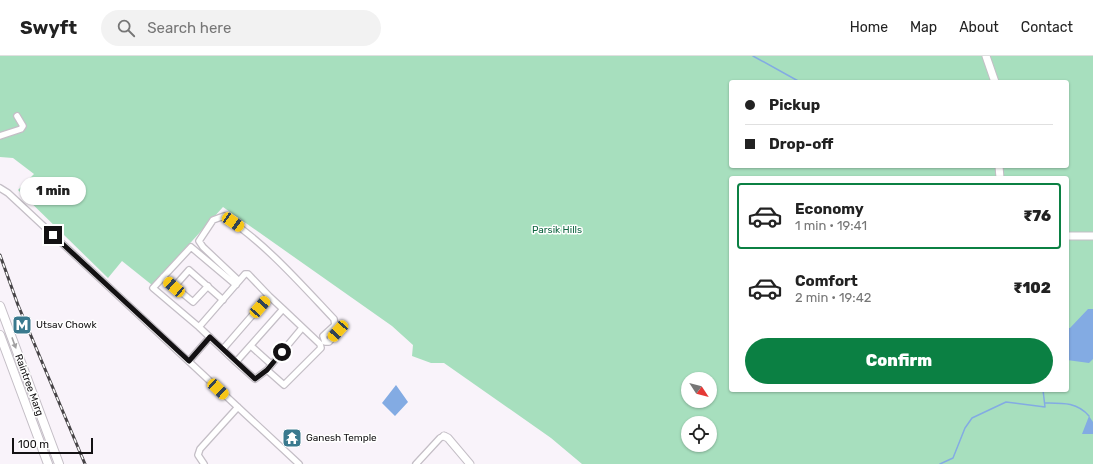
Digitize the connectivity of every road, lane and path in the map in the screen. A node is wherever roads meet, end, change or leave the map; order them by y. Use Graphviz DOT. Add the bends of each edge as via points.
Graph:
graph roads {
  1 [pos="986,56"];
  2 [pos="994,80"];
  3 [pos="17,116"];
  4 [pos="0,136"];
  5 [pos="0,188"];
  6 [pos="1069,236"];
  7 [pos="1093,236"];
  8 [pos="163,277"];
  9 [pos="238,283"];
  10 [pos="208,286"];
  11 [pos="174,287"];
  12 [pos="270,296"];
  13 [pos="223,300"];
  14 [pos="0,306"];
  15 [pos="283,309"];
  16 [pos="339,325"];
  17 [pos="199,327"];
  18 [pos="302,328"];
  19 [pos="0,335"];
  20 [pos="210,337"];
  21 [pos="251,346"];
  22 [pos="223,349"];
  23 [pos="189,361"];
  24 [pos="236,362"];
  25 [pos="271,364"];
  26 [pos="267,370"];
  27 [pos="238,407"];
  28 [pos="444,436"];
  29 [pos="48,464"];
  30 [pos="59,464"];
  31 [pos="204,464"];
  32 [pos="299,464"];
  33 [pos="416,464"];
  34 [pos="470,464"];
  1 -- 2 [label="street"];
  3 -- 4 [label="street" via="23,126 21,129"];
  5 -- 23 [label="street"];
  6 -- 7 [label="street"];
  8 -- 9 [label="street" via="191,247"];
  8 -- 11 [label="street"];
  8 -- 17 [label="street" via="154,286 155,290"];
  9 -- 12 [label="street" via="248,274"];
  9 -- 13 [label="street"];
  9 -- 16 [label="street" via="199,241 216,217 224,216 251,235 334,319 335,325 323,336 325,342 329,342 338,331"];
  10 -- 11 [label="street" via="193,302"];
  10 -- 11 [label="street" via="189,270"];
  10 -- 13 [label="street"];
  12 -- 15 [label="street"];
  12 -- 22 [label="street"];
  13 -- 17 [label="street"];
  14 -- 30 [label="main road, Raintree Marg, one-way"];
  15 -- 18 [label="street"];
  15 -- 21 [label="street"];
  17 -- 20 [label="street"];
  18 -- 25 [label="street"];
  18 -- 26 [label="street" via="320,344 321,348 284,385"];
  19 -- 29 [label="main road, Raintree Marg"];
  20 -- 22 [label="street"];
  20 -- 23 [label="street"];
  21 -- 24 [label="street"];
  21 -- 25 [label="street"];
  22 -- 24 [label="street"];
  23 -- 27 [label="street"];
  24 -- 26 [label="street" via="255,379"];
  25 -- 26 [label="street"];
  27 -- 31 [label="street" via="200,449 198,455"];
  27 -- 32 [label="street"];
  28 -- 33 [label="street"];
  28 -- 34 [label="street"];
}
